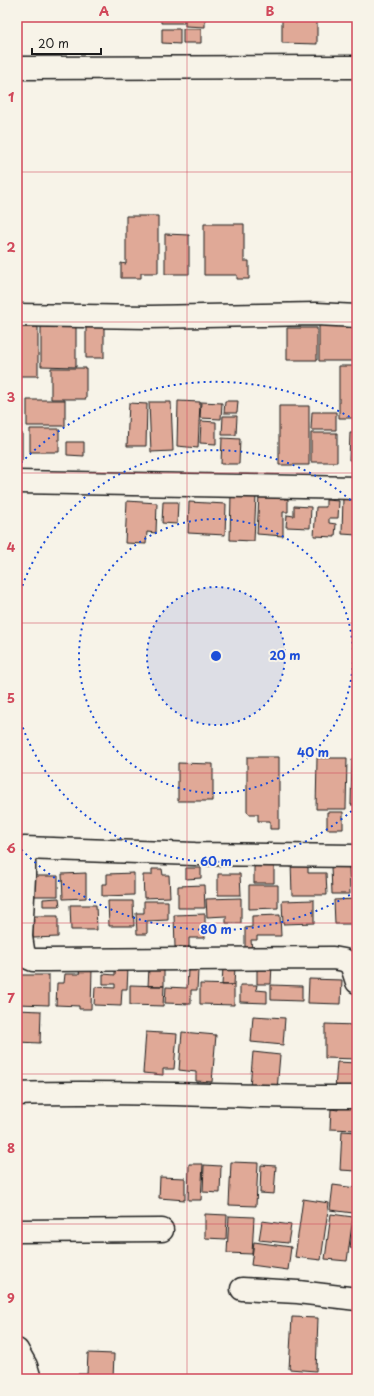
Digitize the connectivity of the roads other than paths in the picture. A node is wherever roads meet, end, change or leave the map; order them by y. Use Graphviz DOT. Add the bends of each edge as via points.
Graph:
graph roads {
  1 [pos="357,67"];
  2 [pos="17,68"];
  3 [pos="17,315"];
  4 [pos="357,316"];
  5 [pos="17,482"];
  6 [pos="357,488"];
  7 [pos="20,848"];
  8 [pos="357,856"];
  9 [pos="357,982"];
  10 [pos="17,1094"];
  11 [pos="357,1097"];
  12 [pos="17,1230"];
  13 [pos="162,1230"];
  14 [pos="242,1289"];
  15 [pos="357,1299"];
  16 [pos="17,1350"];
  17 [pos="30,1379"];
  1 -- 2 [label="street"];
  3 -- 4 [label="street"];
  5 -- 6 [label="street"];
  7 -- 8 [label="street"];
  7 -- 9 [label="street" via="24,884 20,937 24,956 28,959 319,957 344,960 351,964"];
  10 -- 11 [label="street" via="81,1092"];
  12 -- 13 [label="street"];
  14 -- 15 [label="street"];
  16 -- 17 [label="street"];
}
